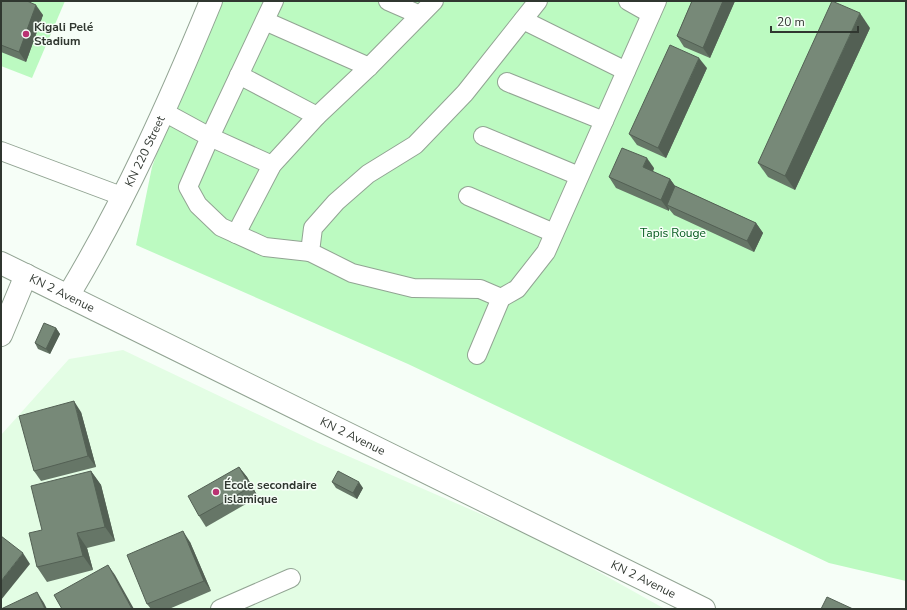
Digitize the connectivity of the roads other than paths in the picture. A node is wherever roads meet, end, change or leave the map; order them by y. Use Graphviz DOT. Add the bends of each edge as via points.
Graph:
graph roads {
  1 [pos="211,1"];
  2 [pos="274,1"];
  3 [pos="388,1"];
  4 [pos="434,1"];
  5 [pos="538,1"];
  6 [pos="628,1"];
  7 [pos="654,7"];
  8 [pos="420,15"];
  9 [pos="265,20"];
  10 [pos="523,20"];
  11 [pos="369,67"];
  12 [pos="626,71"];
  13 [pos="239,75"];
  14 [pos="507,82"];
  15 [pos="164,112"];
  16 [pos="317,116"];
  17 [pos="604,121"];
  18 [pos="483,136"];
  19 [pos="210,137"];
  20 [pos="1,151"];
  21 [pos="272,165"];
  22 [pos="579,176"];
  23 [pos="468,196"];
  24 [pos="124,197"];
  25 [pos="554,233"];
  26 [pos="236,234"];
  27 [pos="310,252"];
  28 [pos="1,263"];
  29 [pos="26,275"];
  30 [pos="68,296"];
  31 [pos="501,298"];
  32 [pos="1,335"];
  33 [pos="477,355"];
  34 [pos="291,578"];
  35 [pos="220,609"];
  36 [pos="704,609"];
  1 -- 15 [label="main road, KN 220 Street"];
  2 -- 9 [label="lane"];
  3 -- 8 [label="lane"];
  4 -- 8 [label="lane"];
  5 -- 10 [label="lane"];
  6 -- 7 [label="lane"];
  7 -- 12 [label="lane"];
  8 -- 11 [label="lane"];
  9 -- 11 [label="lane"];
  9 -- 13 [label="lane"];
  10 -- 12 [label="lane"];
  10 -- 27 [label="lane" via="465,93 415,145 368,174 313,228"];
  11 -- 16 [label="lane"];
  12 -- 17 [label="lane"];
  13 -- 16 [label="lane"];
  13 -- 19 [label="lane"];
  14 -- 17 [label="lane"];
  15 -- 19 [label="lane"];
  15 -- 24 [label="main road, KN 220 Street"];
  16 -- 21 [label="lane"];
  17 -- 22 [label="lane"];
  18 -- 22 [label="lane"];
  19 -- 21 [label="lane"];
  19 -- 26 [label="lane" via="188,187 198,205 221,228"];
  20 -- 24 [label="lane"];
  21 -- 26 [label="lane"];
  22 -- 25 [label="lane"];
  23 -- 25 [label="lane"];
  24 -- 30 [label="main road, KN 220 Street"];
  25 -- 31 [label="lane" via="546,252 517,288"];
  26 -- 27 [label="lane" via="265,247"];
  27 -- 31 [label="lane" via="352,273 413,288 480,289"];
  28 -- 29 [label="main road, KN 2 Avenue"];
  29 -- 30 [label="main road, KN 2 Avenue"];
  29 -- 32 [label="main road"];
  30 -- 36 [label="main road, KN 2 Avenue"];
  31 -- 33 [label="lane"];
  34 -- 35 [label="lane"];
}
